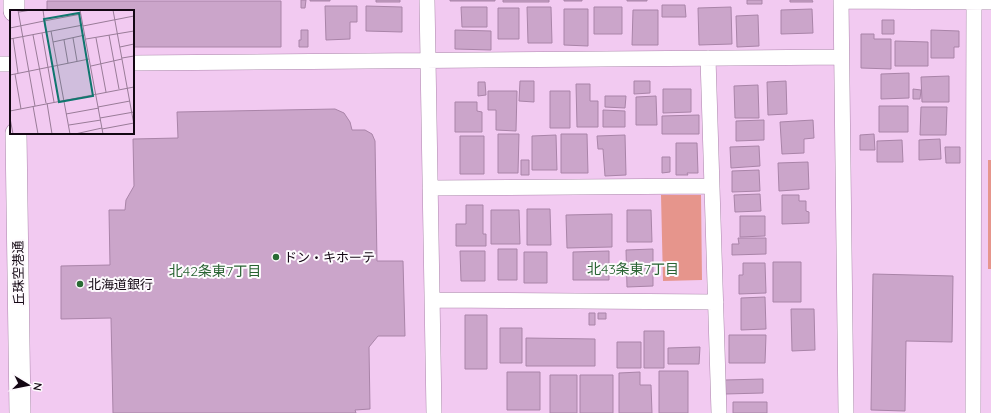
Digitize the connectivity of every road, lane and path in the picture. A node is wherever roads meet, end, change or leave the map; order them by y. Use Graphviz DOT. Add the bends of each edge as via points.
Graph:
graph roads {
  1 [pos="427,0"];
  2 [pos="841,0"];
  3 [pos="970,1"];
  4 [pos="991,2"];
  5 [pos="841,57"];
  6 [pos="708,58"];
  7 [pos="429,61"];
  8 [pos="134,63"];
  9 [pos="16,134"];
  10 [pos="712,186"];
  11 [pos="430,188"];
  12 [pos="433,300"];
  13 [pos="716,302"];
  14 [pos="20,413"];
  15 [pos="434,413"];
  16 [pos="720,413"];
  17 [pos="846,413"];
  18 [pos="973,413"];
  1 -- 7 [label="street"];
  2 -- 3 [label="street"];
  2 -- 5 [label="street"];
  3 -- 4 [label="street"];
  3 -- 18 [label="street"];
  5 -- 6 [label="street"];
  5 -- 17 [label="street"];
  6 -- 7 [label="street"];
  6 -- 10 [label="street"];
  7 -- 8 [label="street"];
  7 -- 11 [label="street"];
  9 -- 14 [label="main road, 丘珠空港通"];
  10 -- 11 [label="street"];
  10 -- 13 [label="street"];
  11 -- 12 [label="street"];
  12 -- 13 [label="street"];
  12 -- 15 [label="street"];
  13 -- 16 [label="street"];
}
